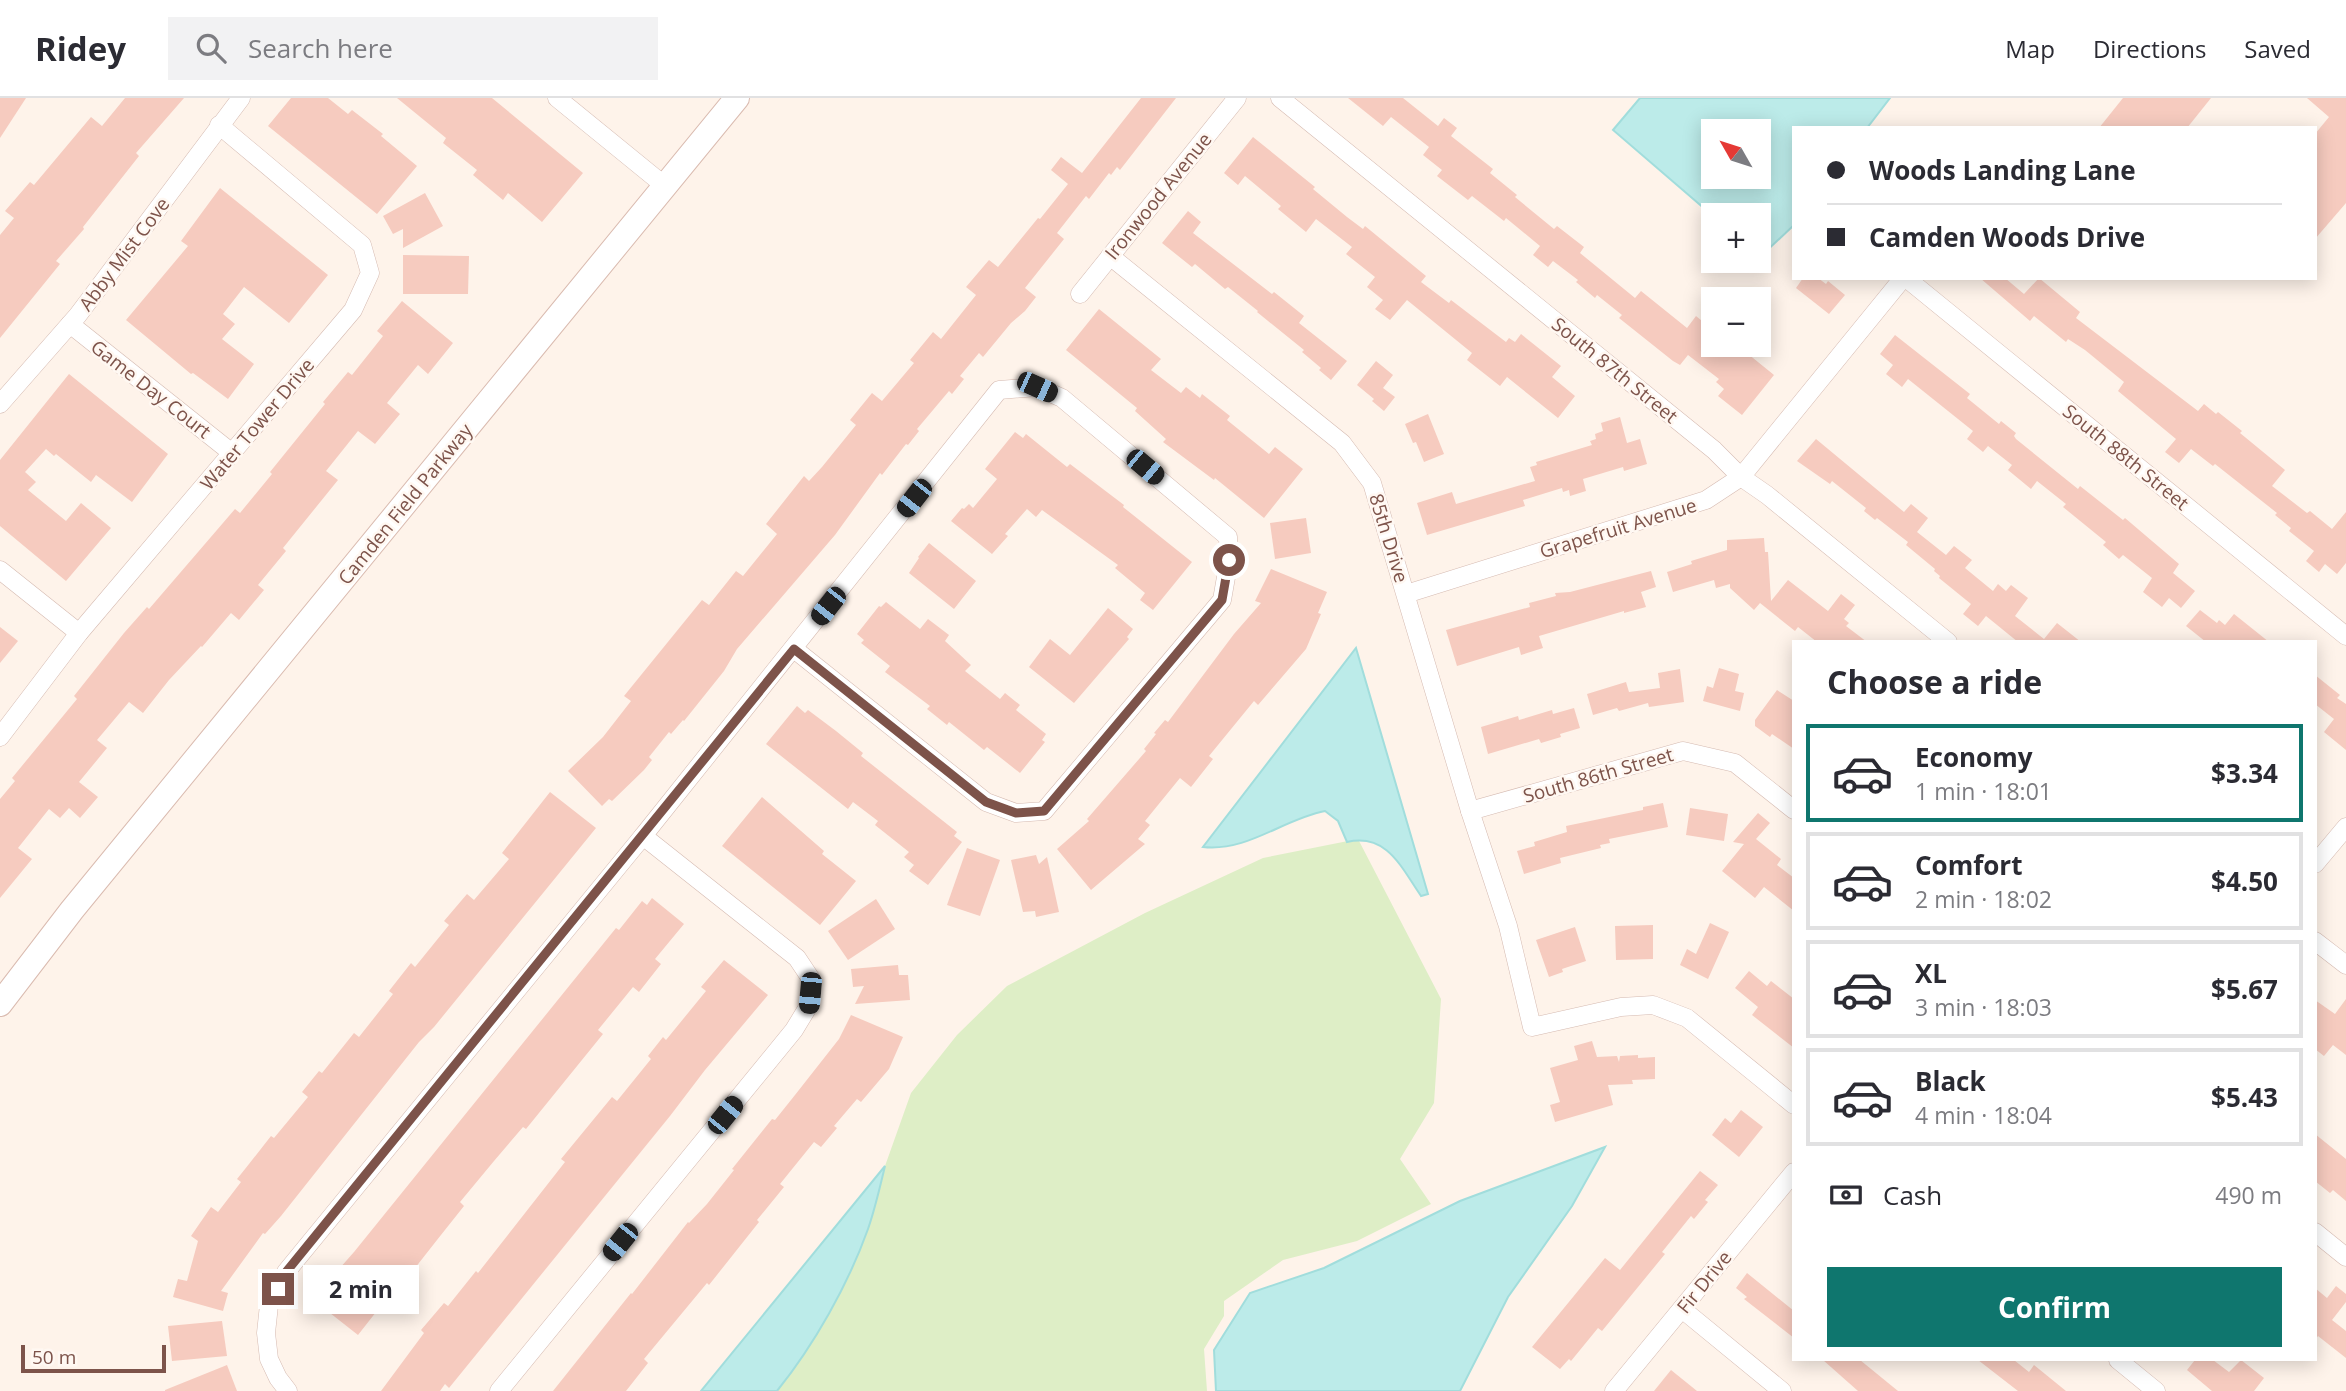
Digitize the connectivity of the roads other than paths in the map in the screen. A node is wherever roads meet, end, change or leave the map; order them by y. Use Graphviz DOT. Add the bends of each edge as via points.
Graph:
graph roads {
  1 [pos="242,98"];
  2 [pos="557,98"];
  3 [pos="737,98"];
  4 [pos="1237,98"];
  5 [pos="1280,98"];
  6 [pos="219,125"];
  7 [pos="665,187"];
  8 [pos="1110,256"];
  9 [pos="1902,280"];
  10 [pos="1906,280"];
  11 [pos="1080,293"];
  12 [pos="70,324"];
  13 [pos="0,404"];
  14 [pos="232,453"];
  15 [pos="1741,477"];
  16 [pos="0,570"];
  17 [pos="1406,594"];
  18 [pos="79,633"];
  19 [pos="2346,636"];
  20 [pos="1946,640"];
  21 [pos="794,649"];
  22 [pos="0,737"];
  23 [pos="1792,808"];
  24 [pos="1470,811"];
  25 [pos="2346,827"];
  26 [pos="643,836"];
  27 [pos="2317,862"];
  28 [pos="72,910"];
  29 [pos="2317,943"];
  30 [pos="2346,965"];
  31 [pos="0,990"];
  32 [pos="0,1004"];
  33 [pos="1792,1103"];
  34 [pos="1792,1174"];
  35 [pos="2317,1234"];
  36 [pos="2346,1256"];
  37 [pos="1682,1309"];
  38 [pos="2119,1361"];
  39 [pos="288,1391"];
  40 [pos="499,1391"];
  41 [pos="1614,1391"];
  42 [pos="1782,1391"];
  43 [pos="2156,1391"];
  1 -- 6 [label="street, Abby Mist Cove"];
  2 -- 7 [label="street"];
  3 -- 7 [label="street, Camden Field Parkway"];
  4 -- 8 [label="street, Ironwood Avenue"];
  5 -- 15 [label="street, South 87th Street" via="1714,450"];
  6 -- 12 [label="street, Abby Mist Cove"];
  6 -- 14 [label="street, Water Tower Drive" via="362,244 370,273 353,310"];
  7 -- 28 [label="street, Camden Field Parkway"];
  8 -- 11 [label="street, Ironwood Avenue"];
  8 -- 17 [label="street, 85th Drive" via="1342,443 1372,483"];
  9 -- 15 [label="street, Grapefruit Avenue"];
  10 -- 19 [label="street, South 88th Street"];
  12 -- 13 [label="street, Abby Mist Cove"];
  12 -- 14 [label="street, Game Day Court"];
  14 -- 18 [label="street, Water Tower Drive"];
  15 -- 17 [label="street, Grapefruit Avenue" via="1706,500"];
  15 -- 20 [label="street, South 87th Street"];
  16 -- 18 [label="street"];
  17 -- 24 [label="street, 85th Drive"];
  18 -- 22 [label="street, Water Tower Drive"];
  21 -- 21 [label="street" via="999,390 1037,387 1062,398 1228,537 1222,600 1044,811 1016,813 986,802"];
  21 -- 26 [label="street"];
  23 -- 24 [label="street, South 86th Street" via="1735,763 1683,751"];
  24 -- 33 [label="street, 85th Drive" via="1508,926 1532,1027 1621,1007 1653,1005 1687,1018"];
  25 -- 27 [label="street"];
  26 -- 39 [label="street" via="286,1272 269,1305 266,1333 269,1359"];
  26 -- 40 [label="street" via="797,958 811,979 808,1007 794,1030"];
  28 -- 31 [label="street, Camden Field Parkway"];
  28 -- 32 [label="street, Camden Field Parkway"];
  29 -- 30 [label="street"];
  34 -- 37 [label="street, Fir Drive"];
  35 -- 36 [label="street"];
  37 -- 41 [label="street, Fir Drive"];
  37 -- 42 [label="street"];
  38 -- 43 [label="street"];
}
